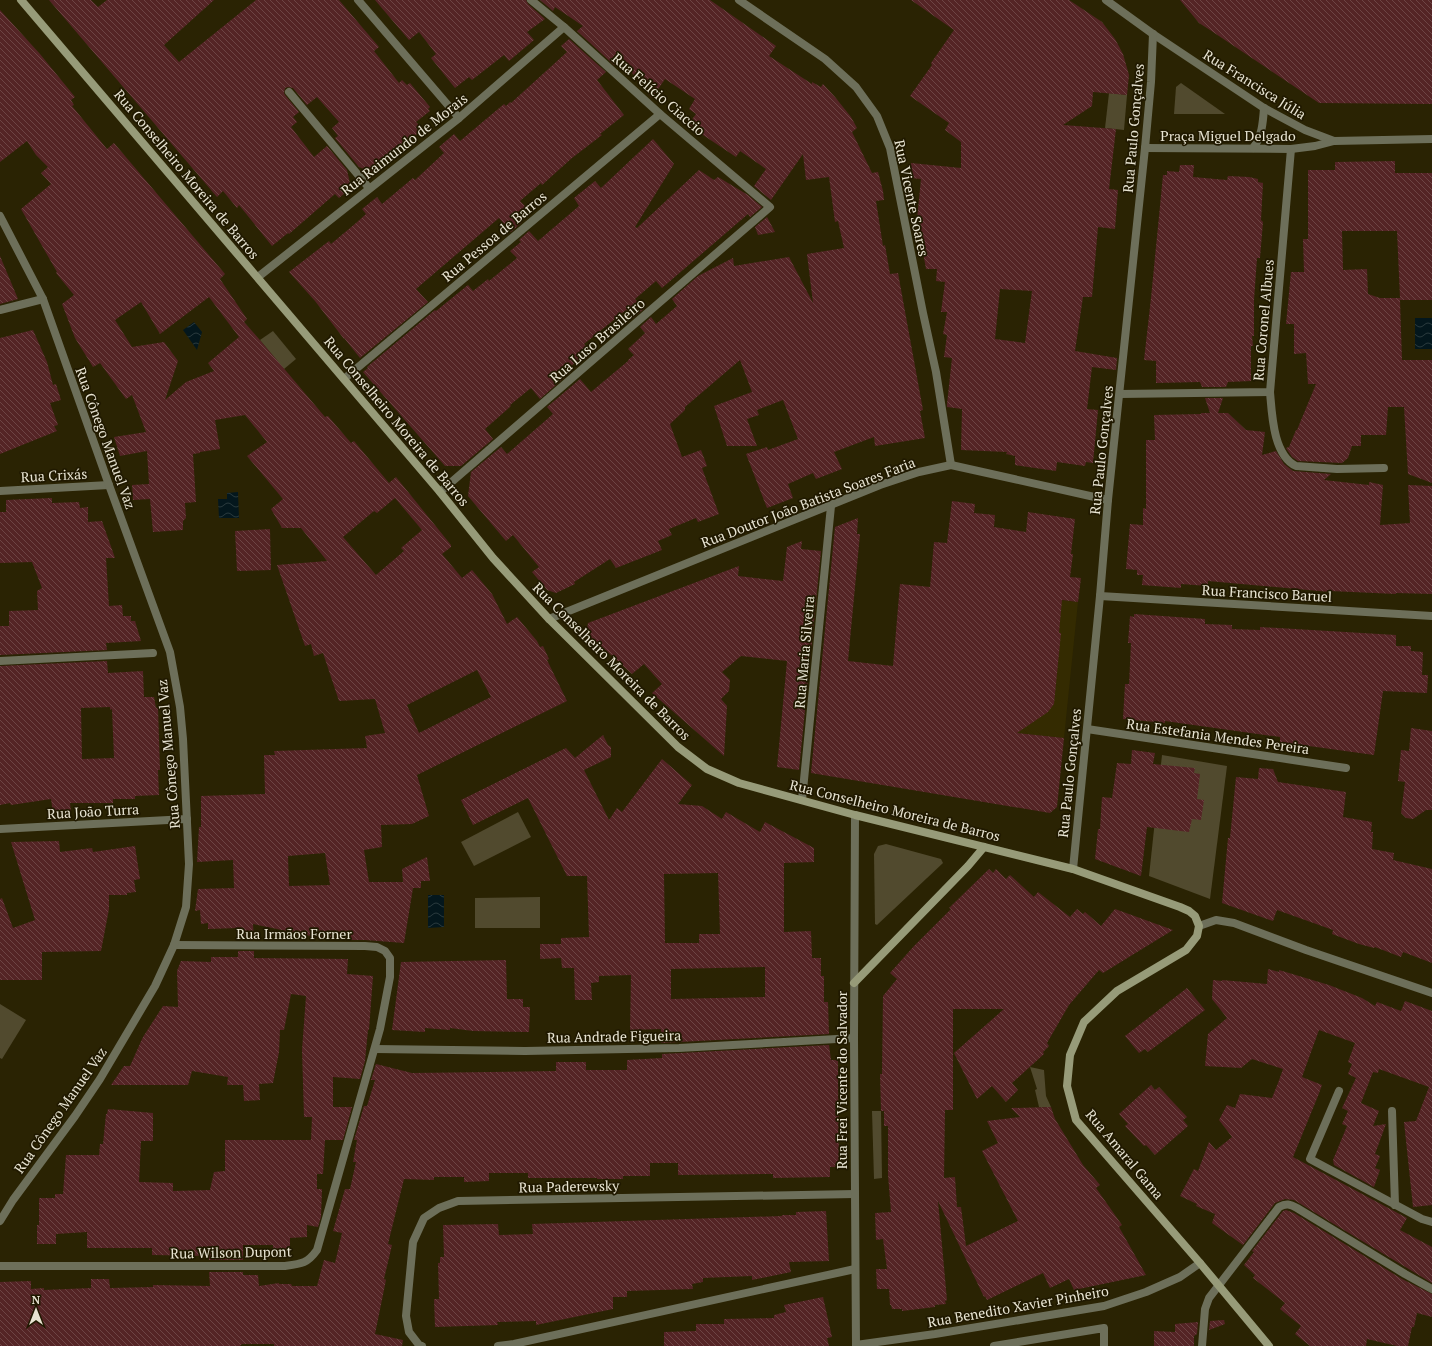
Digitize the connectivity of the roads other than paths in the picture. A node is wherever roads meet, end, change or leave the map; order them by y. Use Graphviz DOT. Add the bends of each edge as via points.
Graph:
graph roads {
  1 [pos="21,0"];
  2 [pos="358,0"];
  3 [pos="530,0"];
  4 [pos="739,0"];
  5 [pos="1106,0"];
  6 [pos="564,27"];
  7 [pos="1153,34"];
  8 [pos="289,92"];
  9 [pos="1264,108"];
  10 [pos="660,114"];
  11 [pos="460,118"];
  12 [pos="1432,139"];
  13 [pos="1334,141"];
  14 [pos="1145,148"];
  15 [pos="1253,148"];
  16 [pos="1291,149"];
  17 [pos="369,188"];
  18 [pos="770,207"];
  19 [pos="0,216"];
  20 [pos="258,278"];
  21 [pos="43,299"];
  22 [pos="0,310"];
  23 [pos="344,379"];
  24 [pos="1270,392"];
  25 [pos="1120,394"];
  26 [pos="951,465"];
  27 [pos="1384,468"];
  28 [pos="109,486"];
  29 [pos="0,491"];
  30 [pos="440,492"];
  31 [pos="1108,500"];
  32 [pos="831,506"];
  33 [pos="1100,596"];
  34 [pos="1432,616"];
  35 [pos="549,619"];
  36 [pos="153,653"];
  37 [pos="0,660"];
  38 [pos="1087,729"];
  39 [pos="1346,768"];
  40 [pos="802,800"];
  41 [pos="855,815"];
  42 [pos="187,818"];
  43 [pos="0,829"];
  44 [pos="984,847"];
  45 [pos="1073,869"];
  46 [pos="1199,926"];
  47 [pos="174,945"];
  48 [pos="390,978"];
  49 [pos="854,983"];
  50 [pos="1432,993"];
  51 [pos="854,1038"];
  52 [pos="375,1049"];
  53 [pos="1339,1091"];
  54 [pos="1392,1111"];
  55 [pos="855,1194"];
  56 [pos="1395,1205"];
  57 [pos="0,1221"];
  58 [pos="1432,1222"];
  59 [pos="1200,1263"];
  60 [pos="0,1266"];
  61 [pos="856,1269"];
  62 [pos="1218,1287"];
  63 [pos="1432,1289"];
  64 [pos="422,1346"];
  65 [pos="498,1346"];
  66 [pos="856,1346"];
  67 [pos="994,1346"];
  68 [pos="1104,1346"];
  69 [pos="1202,1346"];
  70 [pos="1269,1346"];
  1 -- 20 [label="main road, Rua Conselheiro Moreira de Barros"];
  2 -- 11 [label="street"];
  3 -- 6 [label="street, Rua Felício Ciaccio"];
  4 -- 26 [label="street, Rua Vicente Soares" via="825,60 856,87 877,116 890,148 936,372"];
  5 -- 7 [label="street, Rua Francisca Júlia"];
  6 -- 10 [label="street, Rua Felício Ciaccio"];
  6 -- 11 [label="street, Rua Raimundo de Morais"];
  7 -- 9 [label="street, Rua Francisca Júlia"];
  7 -- 14 [label="street, Rua Paulo Gonçalves"];
  8 -- 17 [label="street"];
  9 -- 13 [label="street, Rua Francisca Júlia" via="1305,130"];
  9 -- 15 [label="street" via="1259,139"];
  10 -- 18 [label="street, Rua Felício Ciaccio"];
  10 -- 23 [label="street, Rua Pessoa de Barros"];
  11 -- 17 [label="street, Rua Raimundo de Morais"];
  12 -- 13 [label="street, Rua Francisca Júlia"];
  13 -- 16 [label="street, Praça Miguel Delgado"];
  14 -- 15 [label="street, Praça Miguel Delgado"];
  14 -- 25 [label="street, Rua Paulo Gonçalves"];
  15 -- 16 [label="street, Praça Miguel Delgado"];
  16 -- 24 [label="street, Rua Coronel Albues"];
  17 -- 20 [label="street, Rua Raimundo de Morais"];
  18 -- 30 [label="street, Rua Luso Brasileiro"];
  19 -- 21 [label="street, Rua Cônego Manuel Vaz"];
  20 -- 23 [label="main road, Rua Conselheiro Moreira de Barros"];
  21 -- 22 [label="street"];
  21 -- 28 [label="street, Rua Cônego Manuel Vaz"];
  23 -- 30 [label="main road, Rua Conselheiro Moreira de Barros"];
  24 -- 25 [label="street, Rua Coronel Albues"];
  24 -- 27 [label="street" via="1279,445 1291,463 1296,466"];
  25 -- 31 [label="street, Rua Paulo Gonçalves"];
  26 -- 31 [label="street, Rua Doutor João Batista Soares Faria"];
  26 -- 32 [label="street, Rua Doutor João Batista Soares Faria" via="912,474"];
  28 -- 29 [label="street, Rua Crixás"];
  28 -- 42 [label="street, Rua Cônego Manuel Vaz" via="170,652 180,707"];
  30 -- 35 [label="main road, Rua Conselheiro Moreira de Barros" via="493,558"];
  31 -- 33 [label="street, Rua Paulo Gonçalves"];
  32 -- 35 [label="street, Rua Doutor João Batista Soares Faria"];
  32 -- 40 [label="street, Rua Maria Silveira"];
  33 -- 34 [label="street, Rua Francisco Baruel"];
  33 -- 38 [label="street, Rua Paulo Gonçalves"];
  35 -- 40 [label="main road, Rua Conselheiro Moreira de Barros" via="678,747 708,769 739,783"];
  36 -- 37 [label="street"];
  38 -- 39 [label="street, Rua Estefania Mendes Pereira"];
  38 -- 45 [label="street, Rua Paulo Gonçalves"];
  40 -- 41 [label="main road, Rua Conselheiro Moreira de Barros"];
  41 -- 44 [label="main road, Rua Conselheiro Moreira de Barros"];
  41 -- 49 [label="street, Rua Frei Vicente do Salvador"];
  42 -- 43 [label="street, Rua João Turra"];
  42 -- 47 [label="street, Rua Cônego Manuel Vaz" via="190,864 186,907"];
  44 -- 45 [label="main road, Rua Conselheiro Moreira de Barros"];
  44 -- 49 [label="main road"];
  45 -- 46 [label="main road, Rua Conselheiro Moreira de Barros" via="1189,911 1195,916"];
  46 -- 50 [label="street" via="1216,920 1234,923"];
  46 -- 59 [label="main road, Rua Amaral Gama" via="1197,936 1186,950 1116,991 1084,1022 1070,1055 1067,1086 1076,1120"];
  47 -- 48 [label="street, Rua Irmãos Forner" via="377,947 385,951 390,958"];
  47 -- 57 [label="street, Rua Cônego Manuel Vaz" via="155,986 100,1079"];
  48 -- 52 [label="street, Rua Wilson Dupont"];
  49 -- 51 [label="street, Rua Frei Vicente do Salvador"];
  51 -- 52 [label="street, Rua Andrade Figueira" via="679,1048 525,1051"];
  51 -- 55 [label="street, Rua Frei Vicente do Salvador"];
  52 -- 60 [label="street, Rua Wilson Dupont" via="317,1250 310,1260 284,1266"];
  53 -- 56 [label="street" via="1310,1160"];
  54 -- 56 [label="street"];
  55 -- 61 [label="street, Rua Frei Vicente do Salvador"];
  55 -- 64 [label="street, Rua Paderewsky" via="458,1201 439,1208 424,1218 413,1242 406,1316 409,1332"];
  56 -- 58 [label="street"];
  59 -- 62 [label="main road, Rua Amaral Gama"];
  59 -- 66 [label="street, Rua Benedito Xavier Pinheiro" via="1180,1277 1104,1306"];
  61 -- 65 [label="street"];
  61 -- 66 [label="street, Rua Frei Vicente do Salvador"];
  62 -- 63 [label="street" via="1279,1207 1290,1204"];
  62 -- 69 [label="street" via="1204,1309"];
  62 -- 70 [label="main road, Rua Amaral Gama"];
  67 -- 68 [label="street" via="1104,1328"];
}
